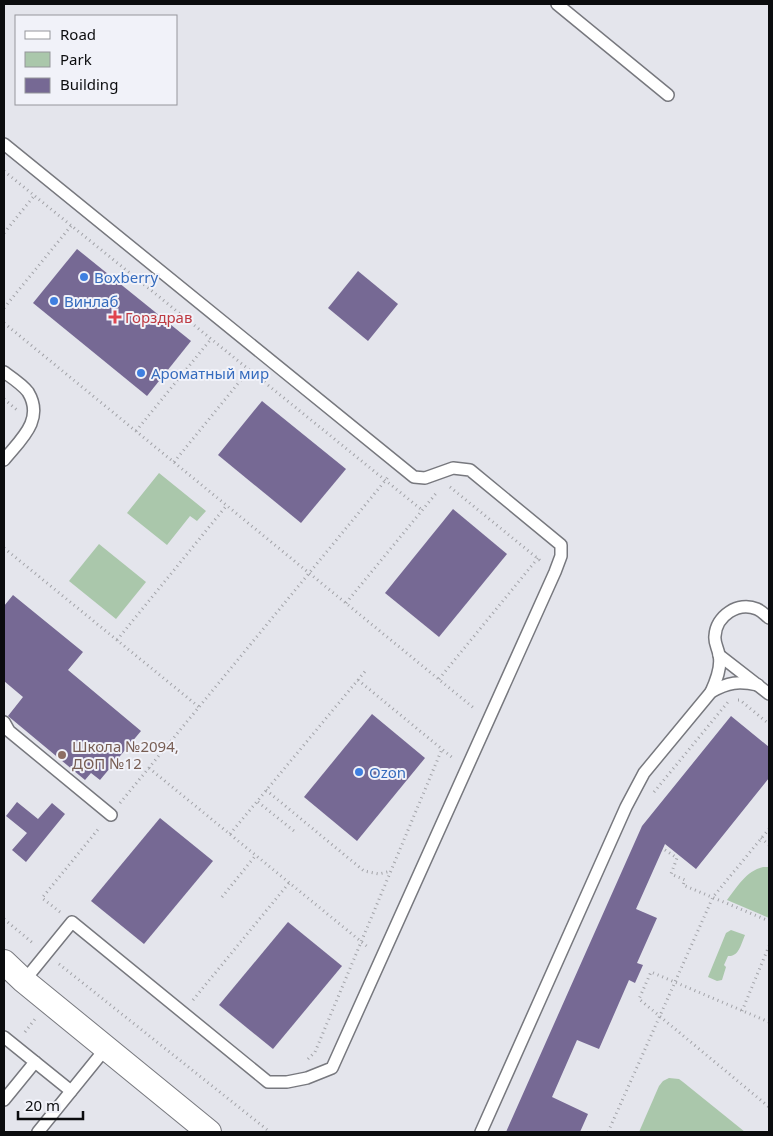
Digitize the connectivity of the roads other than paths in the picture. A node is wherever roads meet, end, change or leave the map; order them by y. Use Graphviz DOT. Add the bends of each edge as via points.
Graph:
graph roads {
  1 [pos="557,4"];
  2 [pos="668,95"];
  3 [pos="4,144"];
  4 [pos="4,372"];
  5 [pos="4,460"];
  6 [pos="769,618"];
  7 [pos="719,655"];
  8 [pos="758,685"];
  9 [pos="711,692"];
  10 [pos="769,694"];
  11 [pos="4,722"];
  12 [pos="111,815"];
  13 [pos="4,962"];
  14 [pos="24,981"];
  15 [pos="4,1036"];
  16 [pos="106,1048"];
  17 [pos="35,1062"];
  18 [pos="71,1091"];
  19 [pos="4,1100"];
  20 [pos="38,1132"];
  21 [pos="208,1132"];
  22 [pos="481,1132"];
  1 -- 2 [label="lane"];
  3 -- 14 [label="lane" via="414,477 425,478 454,468 470,470 561,545 555,572 332,1068 307,1078 268,1082 72,922"];
  4 -- 5 [label="lane" via="27,391 34,417 29,429"];
  6 -- 7 [label="lane" via="751,607 727,613 721,618 714,636"];
  7 -- 8 [label="lane"];
  7 -- 9 [label="lane" via="716,683"];
  8 -- 9 [label="lane" via="733,682"];
  8 -- 10 [label="lane"];
  9 -- 22 [label="lane" via="644,774 632,794"];
  11 -- 12 [label="lane" via="8,730"];
  13 -- 14 [label="street"];
  14 -- 16 [label="street"];
  15 -- 17 [label="lane"];
  16 -- 18 [label="lane"];
  16 -- 21 [label="street"];
  17 -- 18 [label="lane"];
  17 -- 19 [label="lane"];
  18 -- 20 [label="lane"];
}
